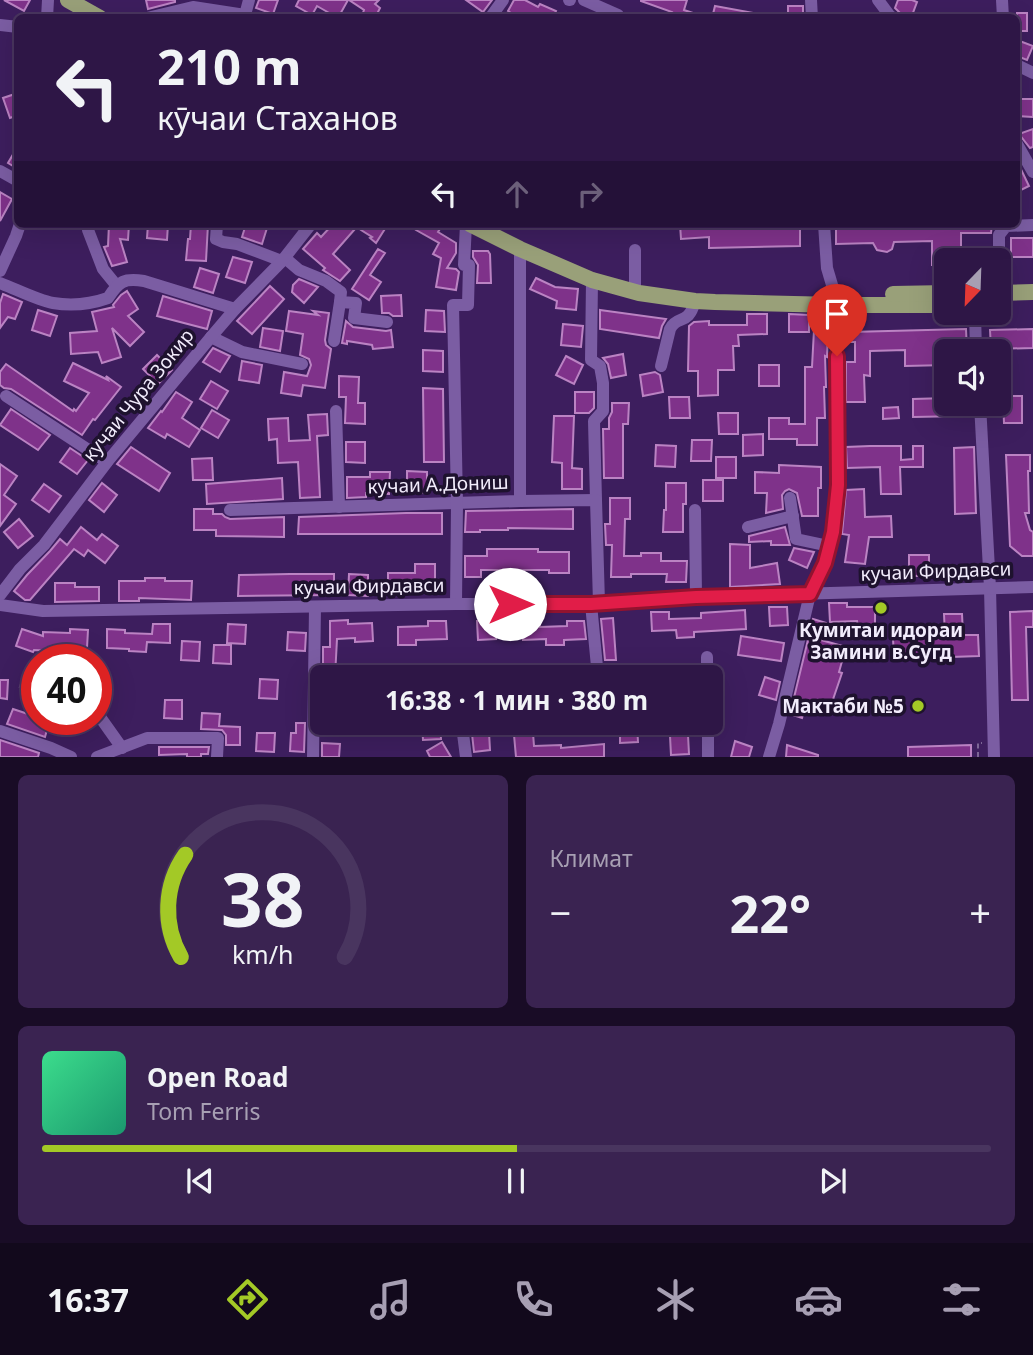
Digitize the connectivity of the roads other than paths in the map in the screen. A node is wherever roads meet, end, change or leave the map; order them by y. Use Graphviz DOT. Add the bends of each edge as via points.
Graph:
graph roads {
  1 [pos="68,0"];
  2 [pos="82,0"];
  3 [pos="584,0"];
  4 [pos="93,14"];
  5 [pos="108,14"];
  6 [pos="164,14"];
  7 [pos="238,14"];
  8 [pos="616,14"];
  9 [pos="1020,149"];
  10 [pos="1033,172"];
  11 [pos="19,228"];
  12 [pos="88,228"];
  13 [pos="217,228"];
  14 [pos="308,228"];
  15 [pos="468,228"];
  16 [pos="476,228"];
  17 [pos="494,228"];
  18 [pos="824,228"];
  19 [pos="1004,228"];
  20 [pos="999,248"];
  21 [pos="520,249"];
  22 [pos="635,250"];
  23 [pos="284,260"];
  24 [pos="0,271"];
  25 [pos="592,280"];
  26 [pos="0,283"];
  27 [pos="116,285"];
  28 [pos="635,285"];
  29 [pos="1033,292"];
  30 [pos="1012,293"];
  31 [pos="934,294"];
  32 [pos="836,300"];
  33 [pos="695,301"];
  34 [pos="340,302"];
  35 [pos="1033,303"];
  36 [pos="934,304"];
  37 [pos="1012,304"];
  38 [pos="235,309"];
  39 [pos="387,322"];
  40 [pos="211,337"];
  41 [pos="334,341"];
  42 [pos="302,364"];
  43 [pos="661,366"];
  44 [pos="6,396"];
  45 [pos="337,411"];
  46 [pos="981,416"];
  47 [pos="107,462"];
  48 [pos="790,498"];
  49 [pos="596,500"];
  50 [pos="520,501"];
  51 [pos="457,503"];
  52 [pos="339,506"];
  53 [pos="230,510"];
  54 [pos="695,510"];
  55 [pos="793,516"];
  56 [pos="748,527"];
  57 [pos="829,546"];
  58 [pos="1033,587"];
  59 [pos="990,588"];
  60 [pos="810,594"];
  61 [pos="0,595"];
  62 [pos="696,597"];
  63 [pos="456,604"];
  64 [pos="595,604"];
  65 [pos="0,605"];
  66 [pos="315,607"];
  67 [pos="707,657"];
  68 [pos="598,665"];
  69 [pos="707,665"];
  70 [pos="0,731"];
  71 [pos="112,734"];
  72 [pos="463,735"];
  73 [pos="708,735"];
  74 [pos="122,748"];
  75 [pos="71,757"];
  76 [pos="97,757"];
  77 [pos="217,757"];
  78 [pos="313,757"];
  79 [pos="466,757"];
  80 [pos="708,757"];
  81 [pos="769,757"];
  82 [pos="994,757"];
  1 -- 4 [label="main road"];
  2 -- 5 [label="main road"];
  3 -- 8 [label="street"];
  6 -- 7 [label="street" via="192,7"];
  9 -- 10 [label="street"];
  11 -- 24 [label="street"];
  12 -- 27 [label="street" via="103,269"];
  13 -- 23 [label="street" via="216,239"];
  14 -- 23 [label="street, кучаи Чура Зокир"];
  15 -- 51 [label="street" via="464,265 469,265 468,305 453,305"];
  16 -- 21 [label="main road"];
  17 -- 28 [label="main road" via="592,272"];
  18 -- 32 [label="street" via="827,268"];
  19 -- 20 [label="street"];
  21 -- 25 [label="main road"];
  21 -- 50 [label="street, кучаи А.Дониш"];
  22 -- 28 [label="street"];
  23 -- 34 [label="street" via="341,292"];
  23 -- 38 [label="street, кучаи Чура Зокир"];
  25 -- 33 [label="main road"];
  25 -- 49 [label="street" via="591,360 600,366 603,383 603,411 594,421"];
  26 -- 27 [label="street" via="51,303 71,304 108,298"];
  27 -- 38 [label="street" via="128,278 144,281"];
  28 -- 32 [label="main road"];
  29 -- 30 [label="main road"];
  31 -- 32 [label="main road"];
  32 -- 33 [label="main road"];
  32 -- 36 [label="main road"];
  32 -- 57 [label="street" via="838,485"];
  33 -- 43 [label="street" via="688,318 670,329"];
  34 -- 39 [label="street" via="356,303 354,318"];
  34 -- 41 [label="street"];
  35 -- 37 [label="main road"];
  38 -- 40 [label="street, кучаи Чура Зокир"];
  40 -- 42 [label="street" via="242,352"];
  40 -- 47 [label="street, кучаи Чура Зокир"];
  44 -- 47 [label="street"];
  45 -- 52 [label="street"];
  46 -- 59 [label="street"];
  47 -- 61 [label="street, кучаи Чура Зокир"];
  48 -- 55 [label="street"];
  49 -- 50 [label="street"];
  49 -- 64 [label="street"];
  50 -- 51 [label="street, кучаи А.Дониш"];
  51 -- 52 [label="street, кучаи А.Дониш"];
  51 -- 63 [label="street"];
  52 -- 53 [label="street, кучаи А.Дониш"];
  54 -- 62 [label="street"];
  55 -- 56 [label="street"];
  55 -- 57 [label="street" via="796,539"];
  57 -- 60 [label="street"];
  58 -- 59 [label="street, кучаи Фирдавси"];
  59 -- 60 [label="street, кучаи Фирдавси"];
  59 -- 82 [label="street"];
  60 -- 62 [label="street, кучаи Фирдавси"];
  60 -- 81 [label="street"];
  62 -- 64 [label="street, кучаи Фирдавси"];
  63 -- 64 [label="street, кучаи Фирдавси"];
  63 -- 66 [label="street, кучаи Фирдавси"];
  64 -- 68 [label="street"];
  65 -- 66 [label="street, кучаи Фирдавси" via="43,611"];
  66 -- 78 [label="street"];
  67 -- 69 [label="street"];
  70 -- 75 [label="street"];
  71 -- 74 [label="street"];
  72 -- 79 [label="street"];
  73 -- 80 [label="street"];
  74 -- 76 [label="street"];
  74 -- 77 [label="street" via="146,738 218,738"];
}
